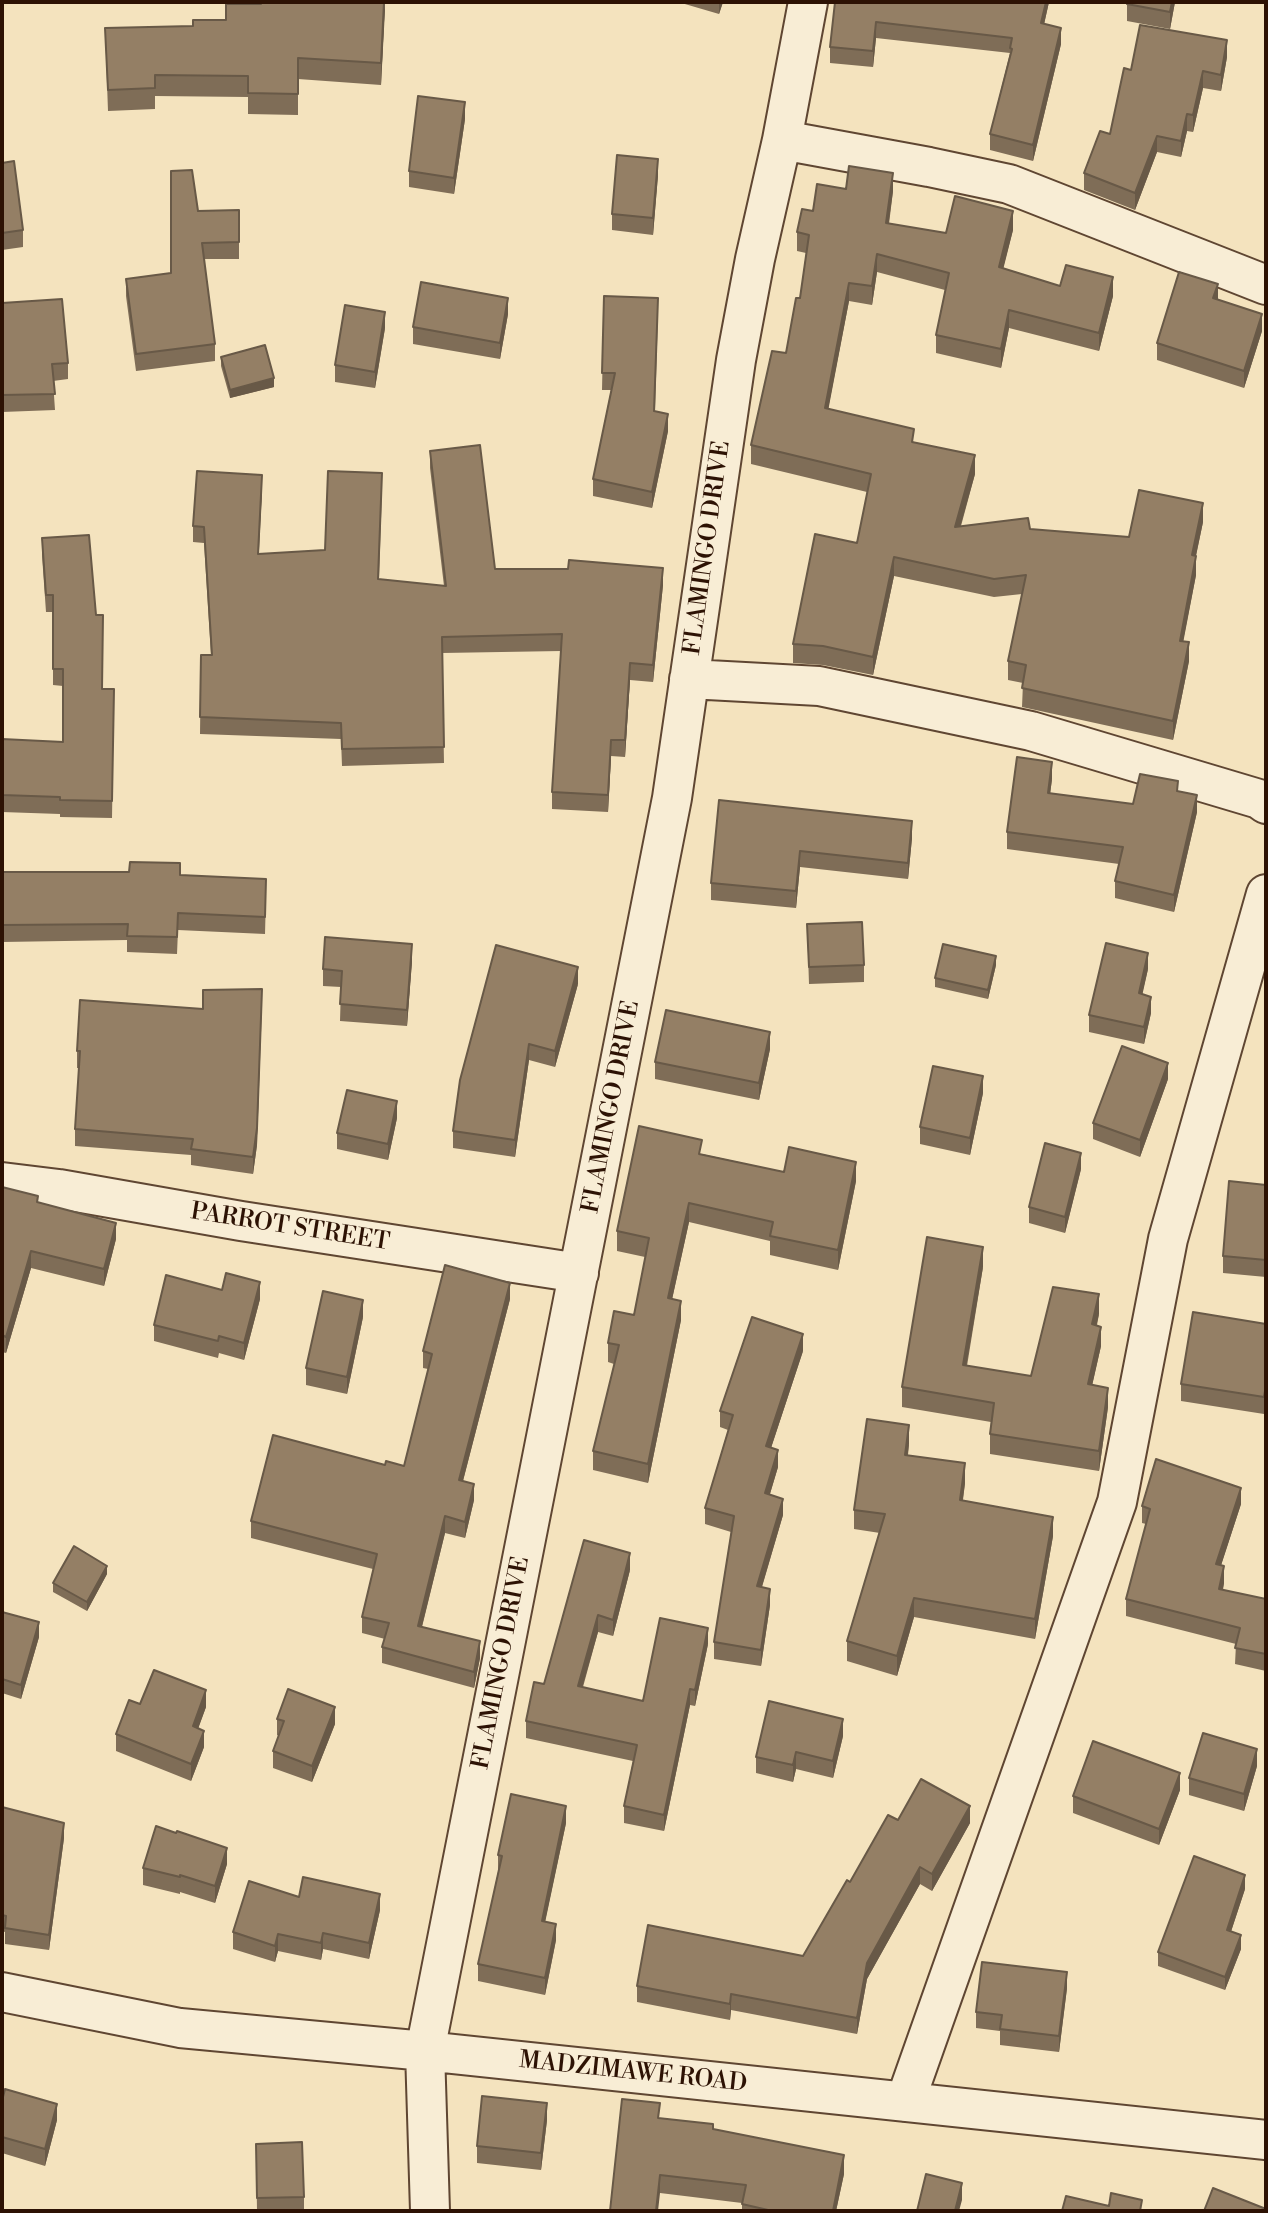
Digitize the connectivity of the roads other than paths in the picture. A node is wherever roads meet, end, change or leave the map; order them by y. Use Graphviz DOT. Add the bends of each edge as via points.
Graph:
graph roads {
  1 [pos="808,2"];
  2 [pos="782,140"];
  3 [pos="1266,285"];
  4 [pos="689,679"];
  5 [pos="1266,804"];
  6 [pos="1266,894"];
  7 [pos="2,1182"];
  8 [pos="579,1273"];
  9 [pos="2,1992"];
  10 [pos="425,2051"];
  11 [pos="905,2102"];
  12 [pos="1266,2140"];
  13 [pos="430,2211"];
  1 -- 2 [label="street, FLAMINGO DRIVE"];
  2 -- 3 [label="street" via="1009,184"];
  2 -- 4 [label="street, FLAMINGO DRIVE" via="736,360"];
  4 -- 5 [label="street" via="819,686 1031,731"];
  4 -- 8 [label="street, FLAMINGO DRIVE" via="672,798"];
  6 -- 11 [label="street" via="1168,1238 1117,1502"];
  7 -- 8 [label="street, PARROT STREET"];
  8 -- 10 [label="street, FLAMINGO DRIVE"];
  9 -- 10 [label="street, MADZIMAWE ROAD" via="180,2028"];
  10 -- 11 [label="street, MADZIMAWE ROAD"];
  10 -- 13 [label="street, FLAMINGO DRIVE"];
  11 -- 12 [label="street, MADZIMAWE ROAD"];
}
